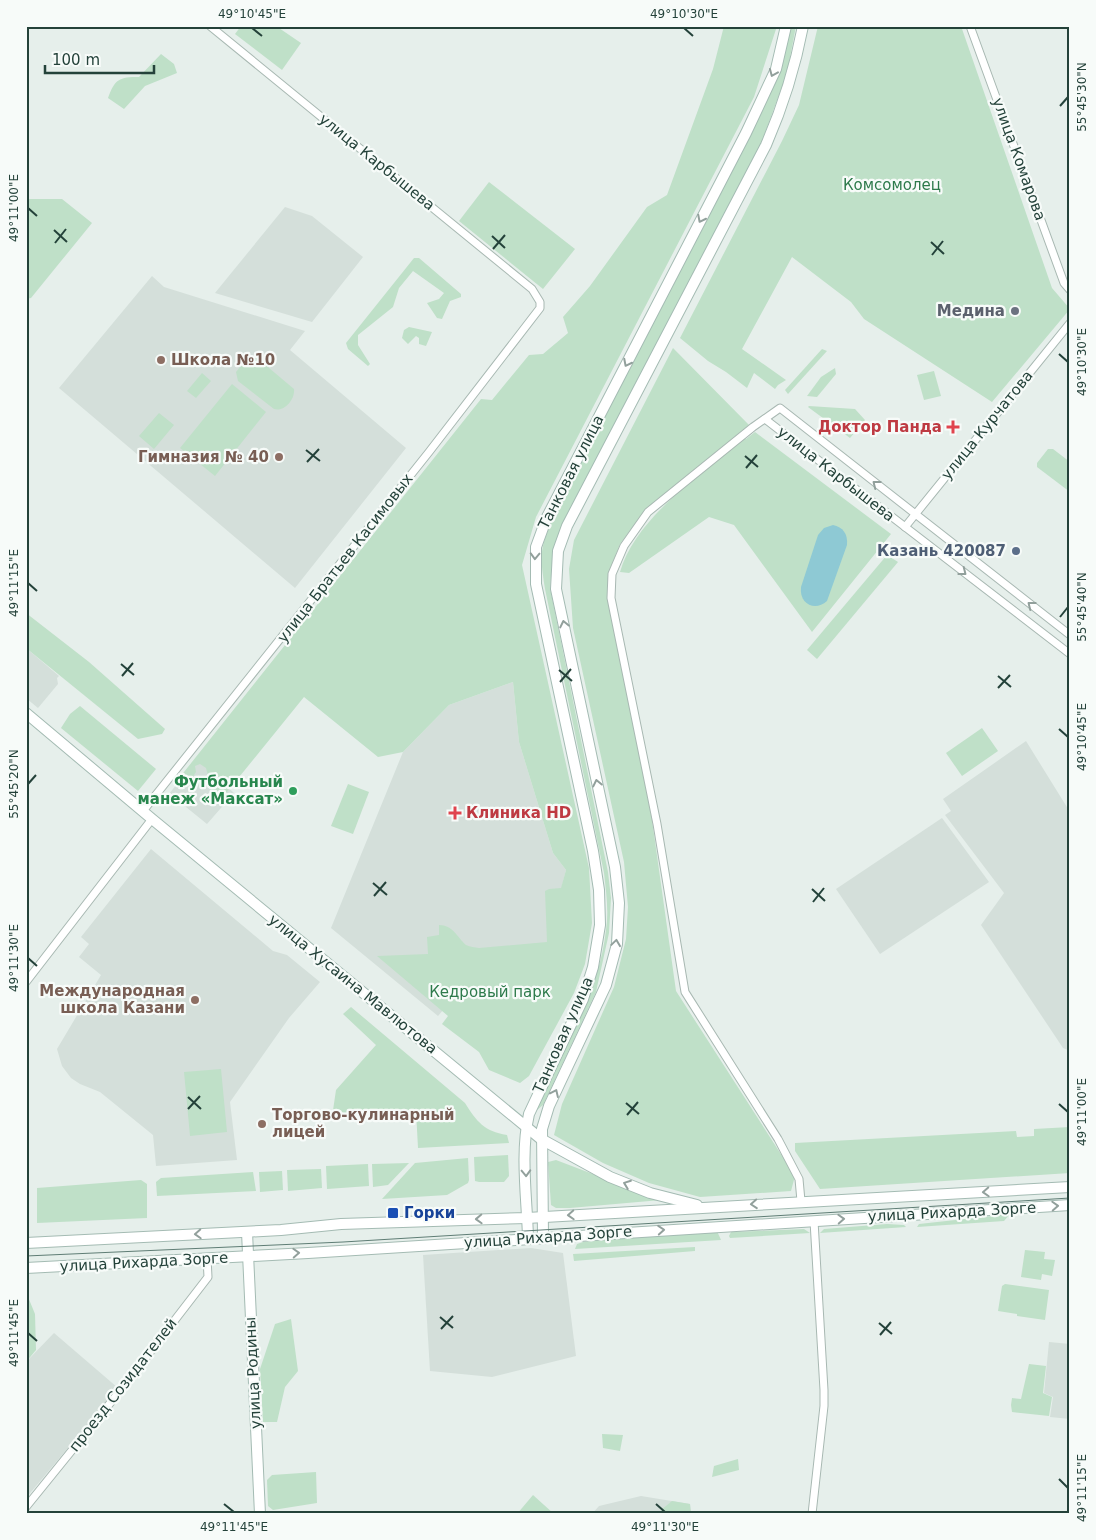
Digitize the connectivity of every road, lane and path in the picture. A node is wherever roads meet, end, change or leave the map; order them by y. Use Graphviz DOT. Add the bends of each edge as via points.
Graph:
graph roads {
  1 [pos="210,26"];
  2 [pos="786,26"];
  3 [pos="802,26"];
  4 [pos="970,26"];
  5 [pos="1070,290"];
  6 [pos="540,302"];
  7 [pos="1070,324"];
  8 [pos="765,419"];
  9 [pos="914,514"];
  10 [pos="905,527"];
  11 [pos="1070,635"];
  12 [pos="1070,654"];
  13 [pos="26,712"];
  14 [pos="143,811"];
  15 [pos="152,819"];
  16 [pos="26,982"];
  17 [pos="526,1128"];
  18 [pos="541,1139"];
  19 [pos="1070,1187"];
  20 [pos="801,1201"];
  21 [pos="1070,1205"];
  22 [pos="707,1207"];
  23 [pos="542,1217"];
  24 [pos="527,1218"];
  25 [pos="814,1220"];
  26 [pos="247,1232"];
  27 [pos="542,1237"];
  28 [pos="528,1238"];
  29 [pos="26,1243"];
  30 [pos="247,1256"];
  31 [pos="207,1258"];
  32 [pos="26,1268"];
  33 [pos="26,1507"];
  34 [pos="260,1514"];
  35 [pos="812,1514"];
  1 -- 6 [label="street, улица Карбышева" via="532,290"];
  2 -- 17 [label="main road, Танковая улица, one-way" via="776,69 746,133 547,517 536,547 536,584 593,850 600,925 593,967 583,999 535,1099"];
  18 -- 3 [label="main road, Танковая улица, one-way" via="547,1112 606,985 617,944 619,903 615,867 556,588 558,551 567,526 766,145 792,75"];
  4 -- 5 [label="street, улица Комарова" via="1064,283"];
  6 -- 14 [label="street, улица Братьев Касимовых" via="538,313"];
  7 -- 9 [label="street, улица Курчатова"];
  9 -- 8 [label="street, улица Карбышева, one-way" via="780,408"];
  8 -- 10 [label="street, улица Карбышева"];
  8 -- 20 [label="street" via="648,512 624,546 612,574 611,598 657,824 685,992 778,1139 799,1179"];
  9 -- 10 [label="street, улица Курчатова"];
  11 -- 9 [label="street, улица Карбышева, one-way"];
  10 -- 12 [label="street, улица Карбышева, one-way"];
  13 -- 14 [label="main road, улица Хусаина Мавлютова"];
  14 -- 15 [label="main road, улица Хусаина Мавлютова"];
  15 -- 16 [label="street"];
  15 -- 17 [label="main road, улица Хусаина Мавлютова"];
  17 -- 18 [label="main road, улица Хусаина Мавлютова"];
  17 -- 24 [label="main road, Танковая улица, one-way"];
  22 -- 18 [label="main road, улица Хусаина Мавлютова, one-way" via="650,1193 610,1177"];
  18 -- 23 [label="main road, Танковая улица"];
  19 -- 20 [label="main road, улица Рихарда Зорге, one-way"];
  20 -- 22 [label="main road, улица Рихарда Зорге, one-way"];
  25 -- 21 [label="main road, улица Рихарда Зорге, one-way"];
  22 -- 23 [label="main road, улица Рихарда Зорге, one-way"];
  23 -- 24 [label="main road, улица Рихарда Зорге"];
  23 -- 27 [label="main road, Танковая улица"];
  24 -- 26 [label="main road, улица Рихарда Зорге, one-way" via="341,1224"];
  24 -- 28 [label="main road, Танковая улица"];
  27 -- 25 [label="main road, улица Рихарда Зорге, one-way"];
  25 -- 35 [label="street" via="824,1398"];
  26 -- 29 [label="main road, улица Рихарда Зорге, one-way"];
  26 -- 30 [label="main road, улица Родины"];
  27 -- 28 [label="main road, улица Рихарда Зорге"];
  30 -- 28 [label="main road, улица Рихарда Зорге, one-way"];
  30 -- 31 [label="main road, улица Рихарда Зорге"];
  30 -- 34 [label="main road, улица Родины"];
  31 -- 32 [label="main road, улица Рихарда Зорге"];
  31 -- 33 [label="street, проезд Созидателей" via="208,1277"];
}
